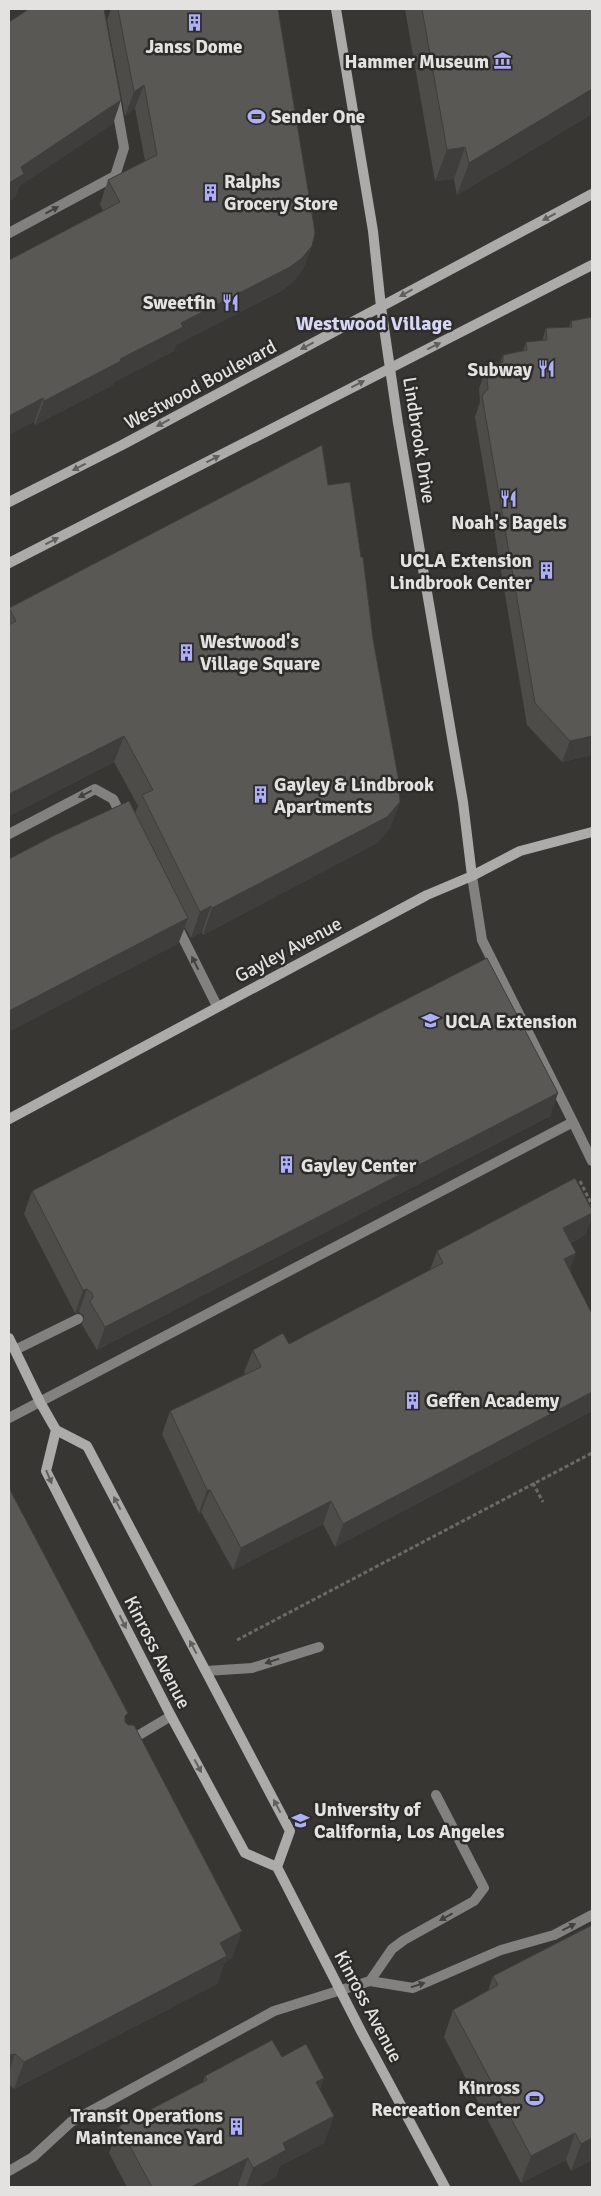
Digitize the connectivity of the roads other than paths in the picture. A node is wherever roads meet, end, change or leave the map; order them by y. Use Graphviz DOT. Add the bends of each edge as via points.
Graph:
graph roads {
  1 [pos="336,9"];
  2 [pos="112,83"];
  3 [pos="592,194"];
  4 [pos="9,233"];
  5 [pos="592,265"];
  6 [pos="381,307"];
  7 [pos="390,367"];
  8 [pos="9,502"];
  9 [pos="9,563"];
  10 [pos="126,824"];
  11 [pos="592,832"];
  12 [pos="9,834"];
  13 [pos="472,876"];
  14 [pos="172,918"];
  15 [pos="218,1006"];
  16 [pos="9,1119"];
  17 [pos="573,1122"];
  18 [pos="592,1161"];
  19 [pos="78,1319"];
  20 [pos="9,1338"];
  21 [pos="15,1350"];
  22 [pos="40,1402"];
  23 [pos="9,1418"];
  24 [pos="56,1430"];
  25 [pos="319,1647"];
  26 [pos="206,1671"];
  27 [pos="171,1716"];
  28 [pos="121,1746"];
  29 [pos="436,1795"];
  30 [pos="277,1867"];
  31 [pos="592,1914"];
  32 [pos="370,1981"];
  33 [pos="341,1990"];
  34 [pos="9,2170"];
  35 [pos="445,2187"];
  1 -- 6 [label="street, Lindbrook Drive" via="373,231"];
  4 -- 2 [label="street, one-way" via="115,176 124,148"];
  3 -- 6 [label="street, Westwood Boulevard, one-way"];
  7 -- 5 [label="street, one-way"];
  6 -- 7 [label="street, Lindbrook Drive"];
  6 -- 8 [label="street, Westwood Boulevard, one-way"];
  9 -- 7 [label="street, one-way"];
  7 -- 13 [label="street, Lindbrook Drive" via="463,802"];
  10 -- 12 [label="street, one-way" via="113,799 95,789"];
  11 -- 13 [label="street, Gayley Avenue" via="520,851"];
  13 -- 15 [label="street, Gayley Avenue" via="427,894"];
  13 -- 17 [label="street" via="482,940"];
  15 -- 14 [label="street, one-way"];
  15 -- 16 [label="street, Gayley Avenue"];
  17 -- 18 [label="street"];
  17 -- 22 [label="street"];
  19 -- 21 [label="street"];
  20 -- 21 [label="street"];
  21 -- 22 [label="street"];
  22 -- 23 [label="street"];
  22 -- 24 [label="street"];
  26 -- 24 [label="street, Kinross Avenue, one-way" via="86,1446"];
  24 -- 27 [label="street, Kinross Avenue, one-way" via="46,1471"];
  25 -- 26 [label="street, one-way" via="252,1668"];
  30 -- 26 [label="street, Kinross Avenue, one-way" via="290,1831"];
  27 -- 28 [label="street"];
  27 -- 30 [label="street, Kinross Avenue, one-way" via="245,1853"];
  29 -- 32 [label="street, one-way" via="484,1888 474,1901 392,1949"];
  30 -- 33 [label="street, Kinross Avenue"];
  32 -- 31 [label="street, one-way" via="413,1988 501,1950 554,1934"];
  32 -- 33 [label="street"];
  33 -- 34 [label="street" via="274,2011 71,2122 34,2157"];
  33 -- 35 [label="street, Kinross Avenue"];
}
